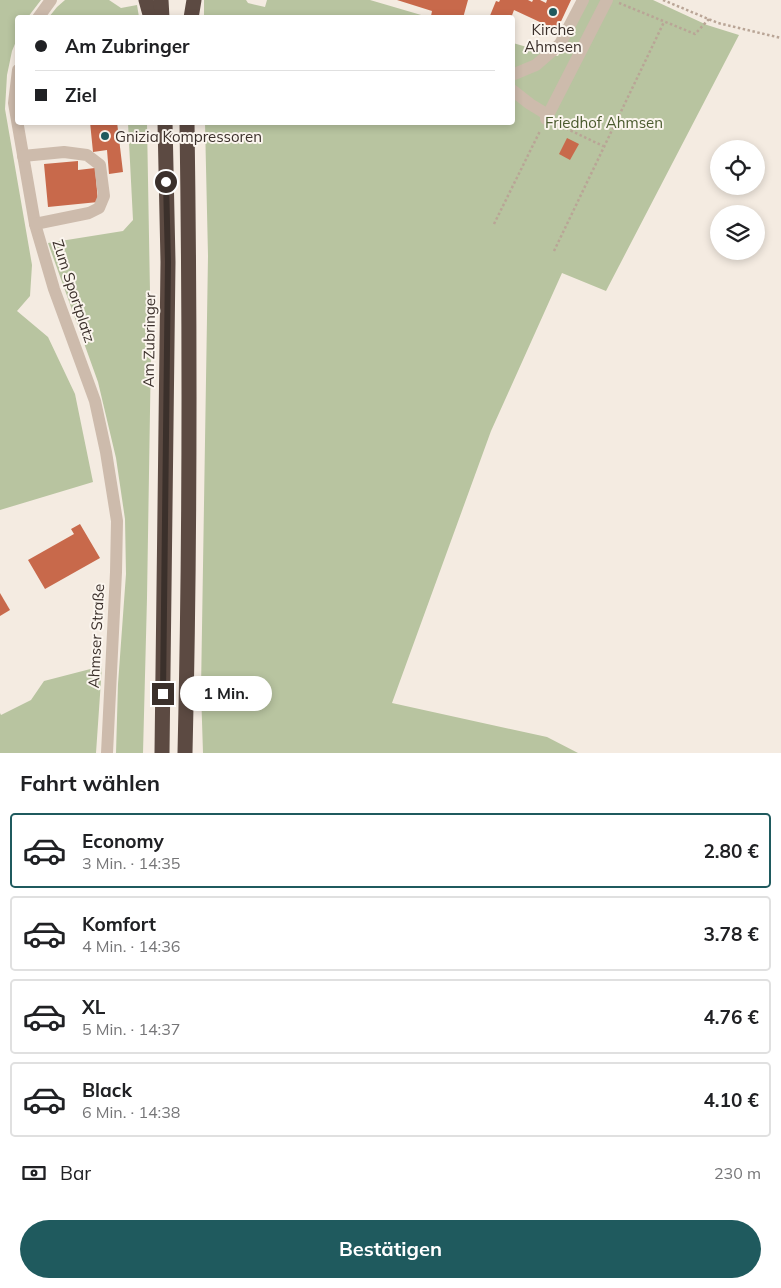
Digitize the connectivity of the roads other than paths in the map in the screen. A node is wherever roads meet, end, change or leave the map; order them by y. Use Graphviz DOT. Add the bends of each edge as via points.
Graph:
graph roads {
  1 [pos="51,0"];
  2 [pos="146,0"];
  3 [pos="161,0"];
  4 [pos="183,0"];
  5 [pos="194,0"];
  6 [pos="583,0"];
  7 [pos="607,0"];
  8 [pos="40,15"];
  9 [pos="150,15"];
  10 [pos="162,15"];
  11 [pos="184,15"];
  12 [pos="192,15"];
  13 [pos="515,74"];
  14 [pos="515,92"];
  15 [pos="15,95"];
  16 [pos="15,109"];
  17 [pos="18,125"];
  18 [pos="165,125"];
  19 [pos="187,125"];
  20 [pos="23,156"];
  21 [pos="35,224"];
  22 [pos="117,521"];
  23 [pos="107,753"];
  24 [pos="162,753"];
  25 [pos="185,753"];
  1 -- 8 [label="street"];
  2 -- 9 [label="highway"];
  3 -- 10 [label="highway"];
  4 -- 11 [label="highway"];
  5 -- 12 [label="highway"];
  6 -- 13 [label="street" via="560,44 536,65"];
  7 -- 14 [label="street" via="547,117"];
  15 -- 16 [label="street, Zum Sportplatz"];
  17 -- 20 [label="street, Zum Sportplatz"];
  18 -- 24 [label="highway, Am Zubringer" via="168,262"];
  19 -- 25 [label="highway" via="190,329"];
  20 -- 21 [label="street, Zum Sportplatz"];
  20 -- 21 [label="street" via="64,152 87,156 100,165 104,196 100,208"];
  21 -- 22 [label="street, Zum Sportplatz" via="54,289 95,401"];
  22 -- 23 [label="street, Ahmser Straße"];
}
